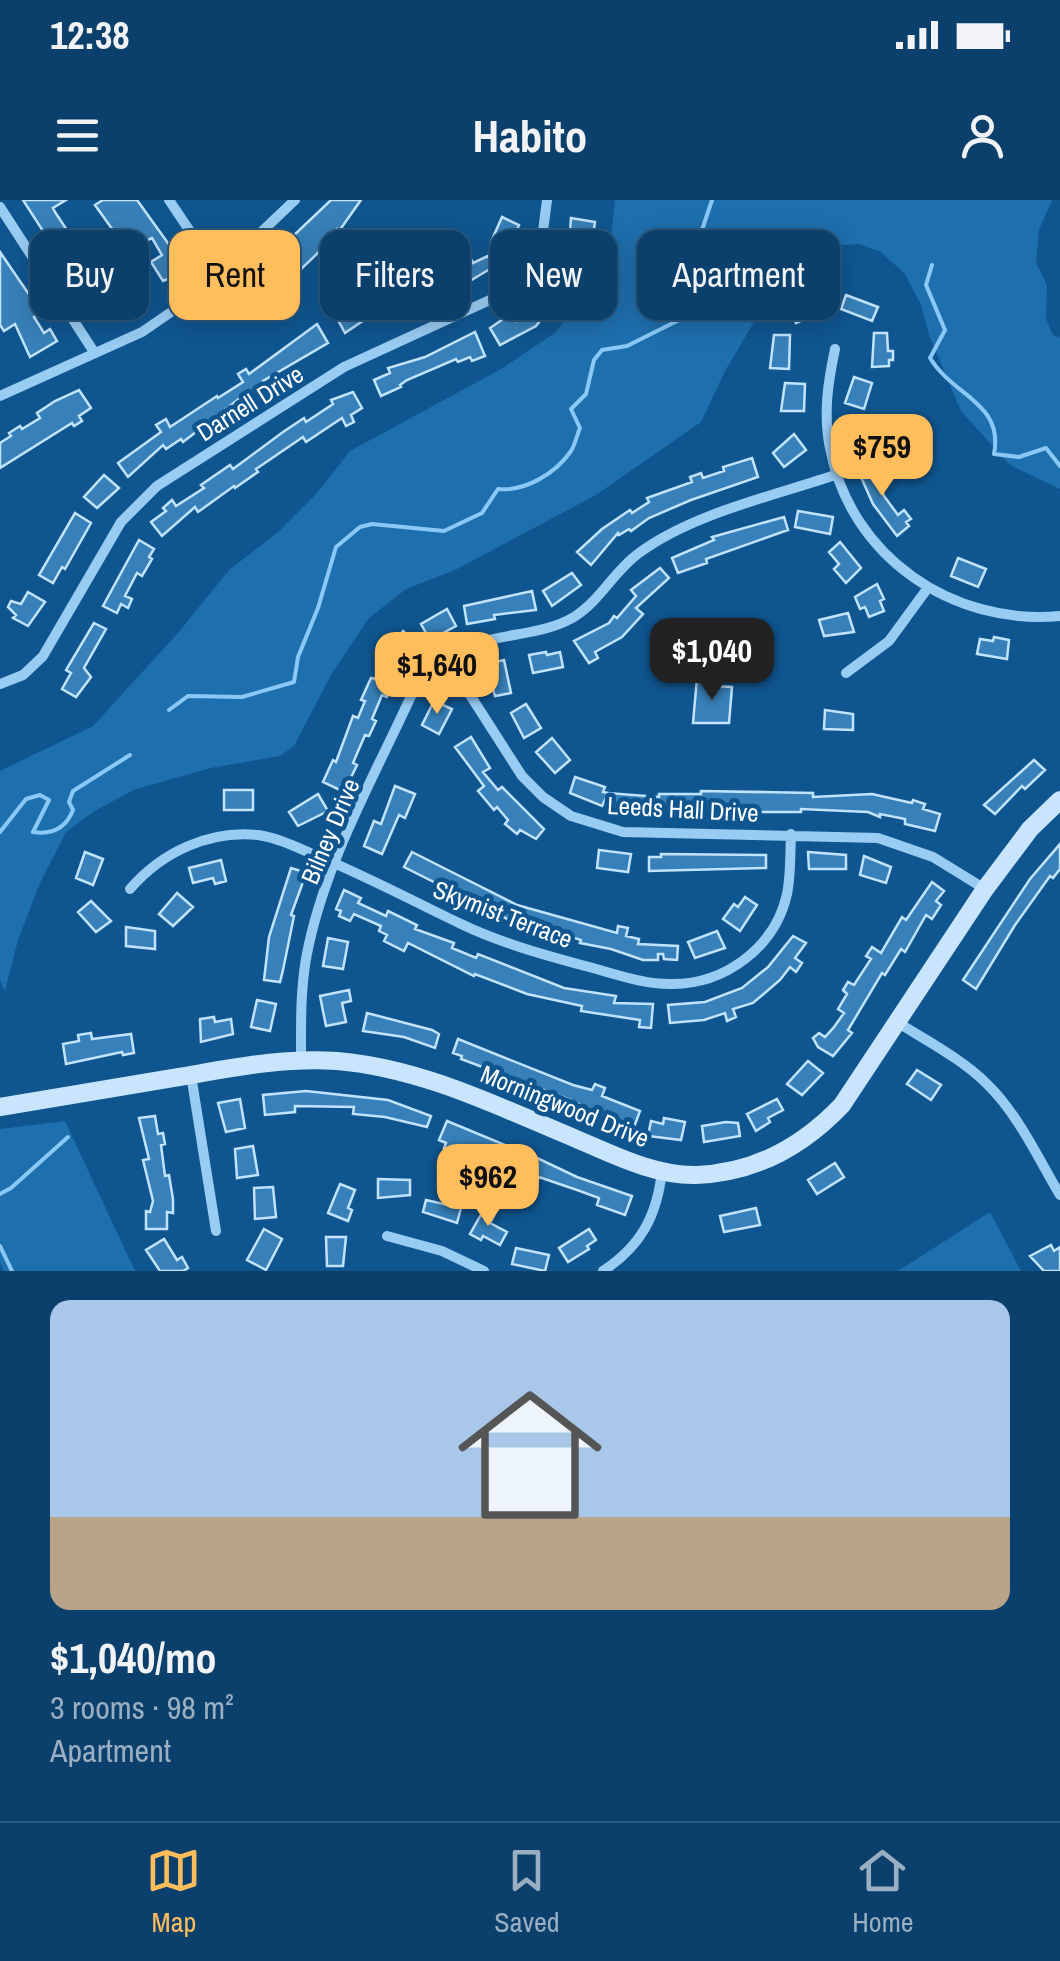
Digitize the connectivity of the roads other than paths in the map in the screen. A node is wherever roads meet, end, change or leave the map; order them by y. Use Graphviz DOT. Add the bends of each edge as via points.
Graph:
graph roads {
  1 [pos="169,200"];
  2 [pos="295,200"];
  3 [pos="546,200"];
  4 [pos="0,207"];
  5 [pos="189,230"];
  6 [pos="263,230"];
  7 [pos="169,313"];
  8 [pos="835,349"];
  9 [pos="94,352"];
  10 [pos="0,396"];
  11 [pos="838,474"];
  12 [pos="927,589"];
  13 [pos="1060,616"];
  14 [pos="447,659"];
  15 [pos="846,672"];
  16 [pos="0,684"];
  17 [pos="1060,800"];
  18 [pos="791,834"];
  19 [pos="335,863"];
  20 [pos="130,888"];
  21 [pos="985,888"];
  22 [pos="896,1022"];
  23 [pos="301,1060"];
  24 [pos="191,1075"];
  25 [pos="0,1107"];
  26 [pos="662,1171"];
  27 [pos="1060,1195"];
  28 [pos="216,1230"];
  29 [pos="387,1236"];
  30 [pos="484,1271"];
  31 [pos="603,1271"];
  1 -- 5 [label="street"];
  2 -- 6 [label="street"];
  3 -- 16 [label="street, Darnell Drive" via="530,266 504,293 344,367 138,502 43,656 23,675"];
  4 -- 9 [label="street"];
  7 -- 9 [label="street"];
  8 -- 11 [label="street" via="826,415"];
  9 -- 10 [label="street"];
  11 -- 12 [label="street" via="868,535"];
  11 -- 14 [label="street, Bilney Drive" via="674,530 637,554 571,619 467,647"];
  12 -- 13 [label="street" via="1008,615"];
  12 -- 15 [label="street" via="889,641"];
  14 -- 18 [label="street, Leeds Hall Drive" via="522,776 571,816 623,832"];
  14 -- 19 [label="street, Bilney Drive" via="412,694"];
  17 -- 21 [label="street, Morningwood Drive"];
  18 -- 19 [label="street, Skymist Terrace" via="788,892 773,928 739,965 672,984 539,954"];
  18 -- 21 [label="street, Leeds Hall Drive" via="902,845"];
  19 -- 20 [label="street, Skymist Terrace" via="274,838 223,835 173,853"];
  19 -- 23 [label="street, Bilney Drive" via="308,947"];
  21 -- 22 [label="street, Morningwood Drive"];
  22 -- 26 [label="street, Morningwood Drive" via="842,1105 793,1147 739,1169"];
  22 -- 27 [label="street" via="991,1087"];
  23 -- 24 [label="street, Morningwood Drive"];
  23 -- 26 [label="street, Morningwood Drive" via="361,1063 417,1076"];
  24 -- 25 [label="street, Morningwood Drive"];
  24 -- 28 [label="street"];
  26 -- 31 [label="street" via="647,1228"];
  29 -- 30 [label="street"];
}
